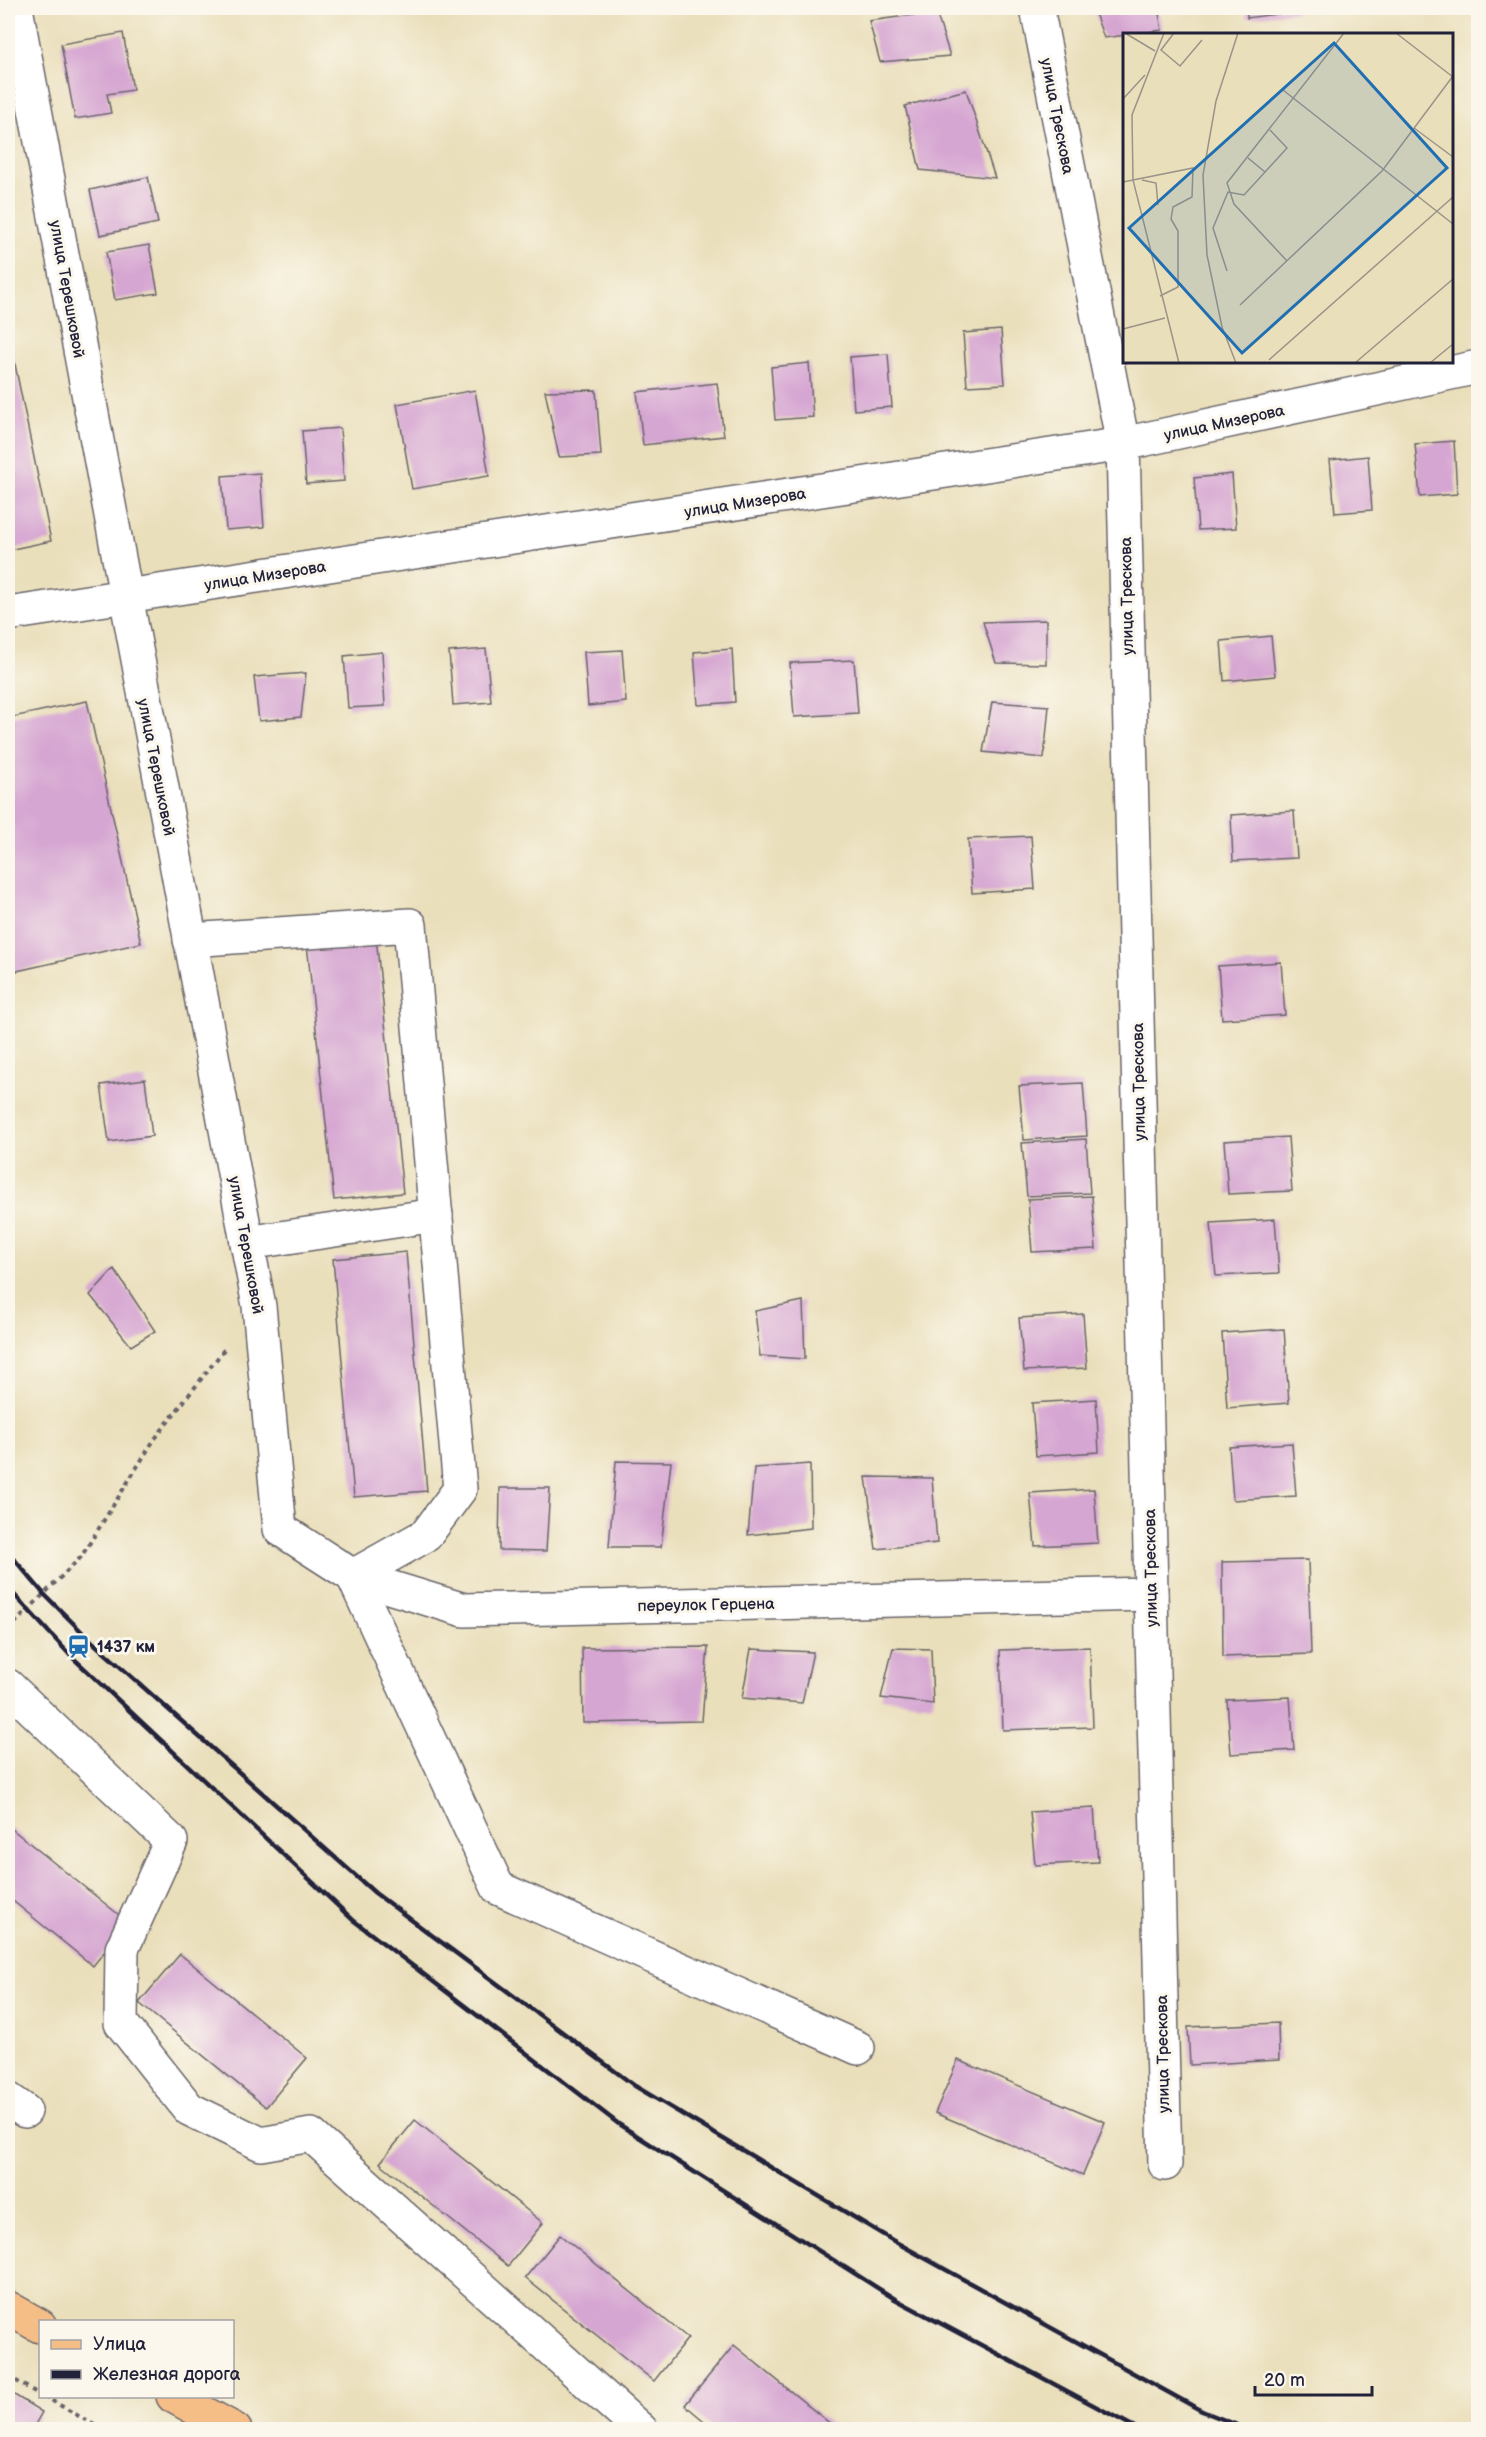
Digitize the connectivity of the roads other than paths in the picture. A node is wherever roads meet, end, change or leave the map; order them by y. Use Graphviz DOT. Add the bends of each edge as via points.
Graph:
graph roads {
  1 [pos="16,8"];
  2 [pos="1036,8"];
  3 [pos="1479,367"];
  4 [pos="1123,444"];
  5 [pos="125,597"];
  6 [pos="8,614"];
  7 [pos="190,940"];
  8 [pos="436,1215"];
  9 [pos="247,1243"];
  10 [pos="280,1529"];
  11 [pos="353,1576"];
  12 [pos="1151,1594"];
  13 [pos="8,1686"];
  14 [pos="858,2048"];
  15 [pos="1165,2164"];
  16 [pos="8,2308"];
  17 [pos="39,2325"];
  18 [pos="175,2398"];
  19 [pos="235,2430"];
  20 [pos="641,2430"];
  1 -- 5 [label="street, улица Терешковой"];
  2 -- 4 [label="street, улица Трескова"];
  3 -- 4 [label="street, улица Мизерова"];
  4 -- 5 [label="street, улица Мизерова"];
  4 -- 12 [label="street, улица Трескова"];
  5 -- 6 [label="street, улица Мизерова"];
  5 -- 7 [label="street, улица Терешковой"];
  7 -- 8 [label="street" via="410,925"];
  7 -- 9 [label="street, улица Терешковой"];
  8 -- 9 [label="street"];
  8 -- 11 [label="street" via="460,1489 426,1534"];
  9 -- 10 [label="street, улица Терешковой" via="259,1306"];
  10 -- 11 [label="street, переулок Герцена"];
  11 -- 12 [label="street, переулок Герцена" via="464,1610"];
  11 -- 14 [label="street" via="498,1888"];
  12 -- 15 [label="street, улица Трескова"];
  13 -- 20 [label="street" via="171,1842 122,1950 121,2023 189,2109 261,2144 311,2135"];
  16 -- 17 [label="main road"];
  18 -- 19 [label="main road"];
}
